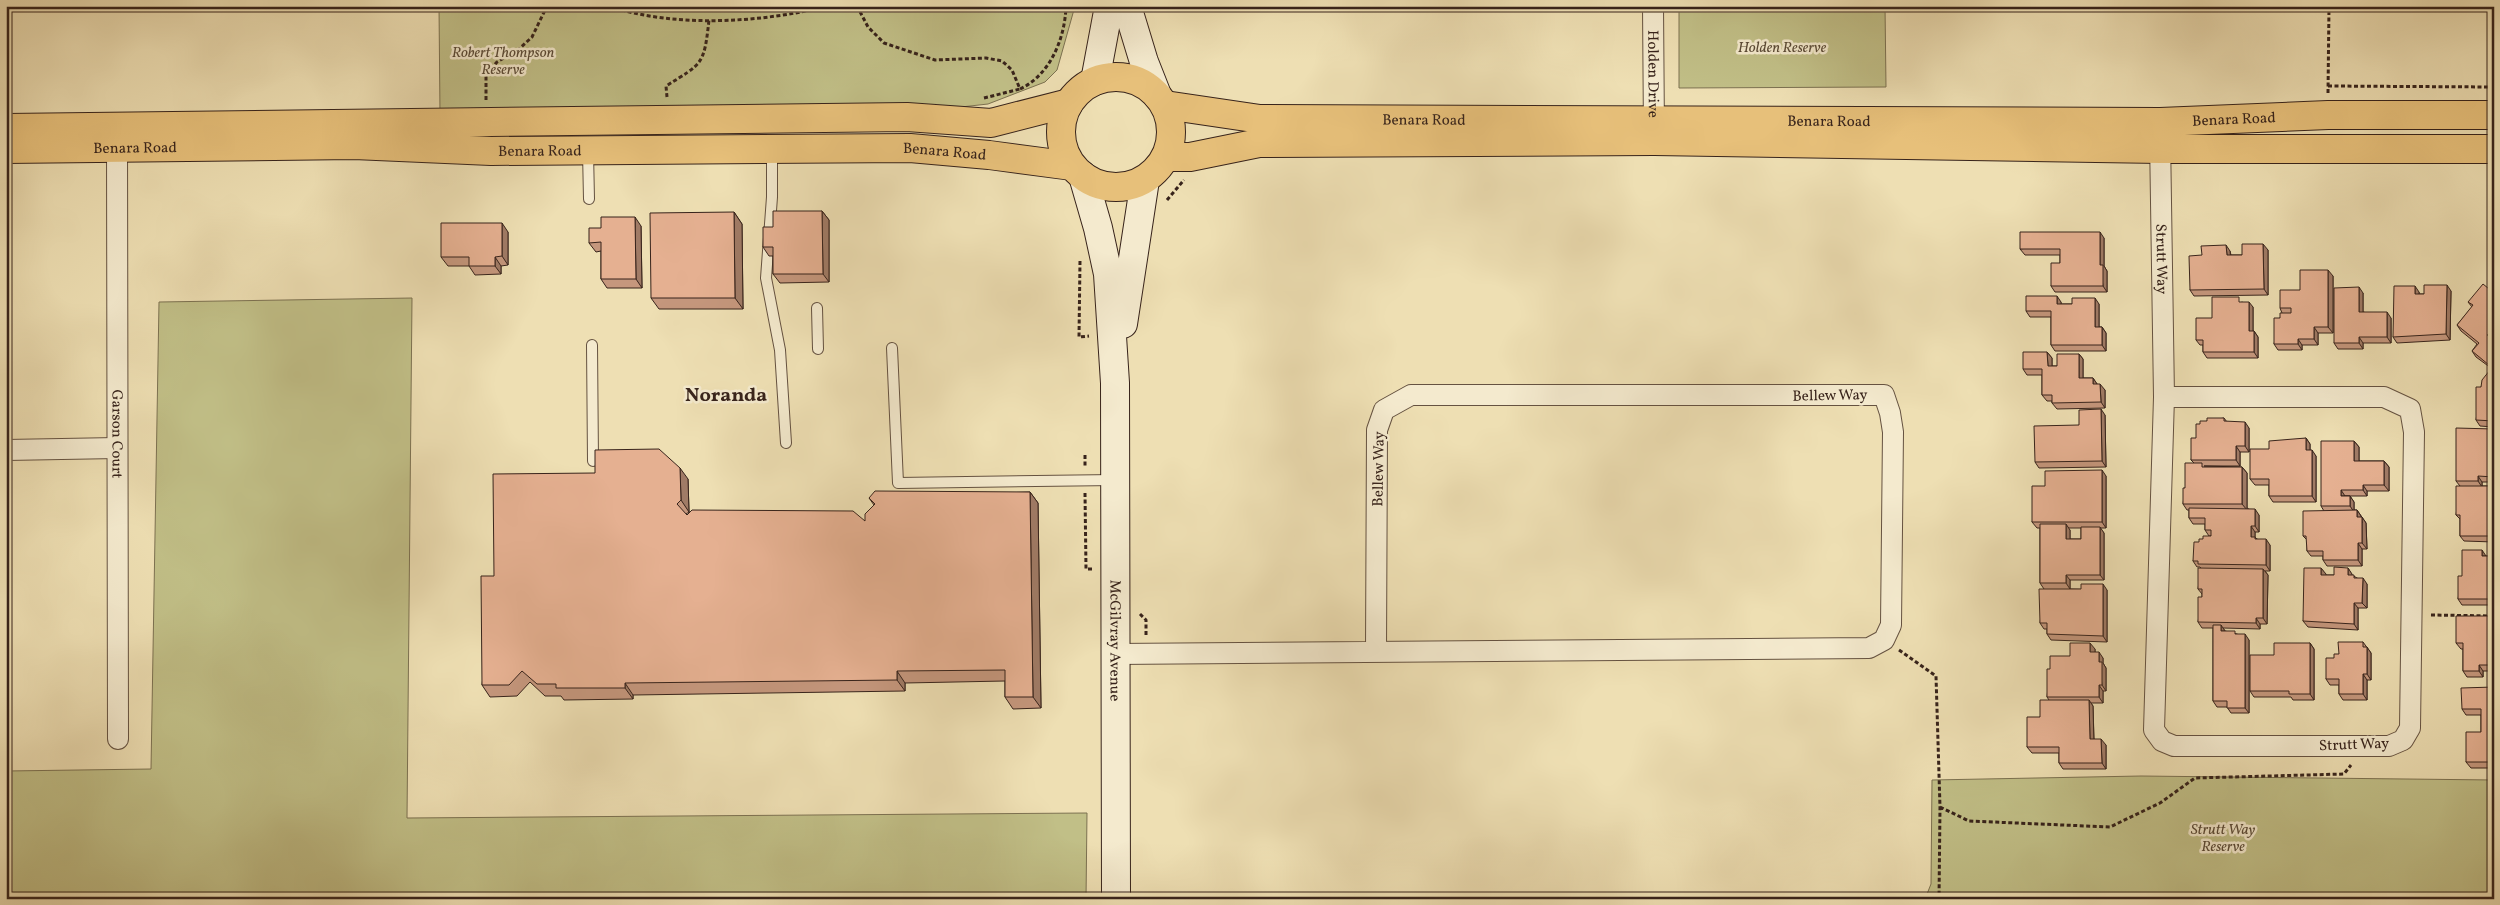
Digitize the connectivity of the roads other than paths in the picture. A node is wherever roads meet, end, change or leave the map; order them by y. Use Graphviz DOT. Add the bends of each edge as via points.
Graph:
graph roads {
  1 [pos="1109,6"];
  2 [pos="1127,6"];
  3 [pos="1653,6"];
  4 [pos="1095,81"];
  5 [pos="1161,100"];
  6 [pos="1069,103"];
  7 [pos="2494,115"];
  8 [pos="2160,122"];
  9 [pos="6,128"];
  10 [pos="1654,130"];
  11 [pos="117,138"];
  12 [pos="6,149"];
  13 [pos="2494,149"];
  14 [pos="772,150"];
  15 [pos="2160,150"];
  16 [pos="588,151"];
  17 [pos="1166,157"];
  18 [pos="1077,171"];
  19 [pos="1144,180"];
  20 [pos="589,199"];
  21 [pos="817,308"];
  22 [pos="592,344"];
  23 [pos="892,348"];
  24 [pos="818,349"];
  25 [pos="1115,382"];
  26 [pos="2164,396"];
  27 [pos="786,443"];
  28 [pos="117,448"];
  29 [pos="6,450"];
  30 [pos="593,461"];
  31 [pos="1116,480"];
  32 [pos="1376,651"];
  33 [pos="1115,654"];
  34 [pos="118,739"];
  35 [pos="1116,899"];
  1 -- 4 [label="main road"];
  2 -- 5 [label="main road" via="1144,62"];
  3 -- 10 [label="street, Holden Drive"];
  4 -- 5 [label="main road" via="1128,78 1144,84"];
  4 -- 6 [label="main road" via="1085,86"];
  5 -- 10 [label="main road, Benara Road" via="1260,119"];
  5 -- 17 [label="main road" via="1171,122 1171,140"];
  6 -- 11 [label="main road, Benara Road" via="991,122 907,117 488,122"];
  6 -- 18 [label="main road" via="1060,135 1064,151"];
  7 -- 8 [label="main road, Benara Road" via="2328,115"];
  8 -- 10 [label="main road, Benara Road"];
  8 -- 15 [label="street, Strutt Way"];
  9 -- 11 [label="main road, Benara Road"];
  10 -- 15 [label="main road, Benara Road"];
  10 -- 17 [label="main road, Benara Road" via="1258,143 1190,157"];
  11 -- 12 [label="main road, Benara Road"];
  11 -- 16 [label="main road, Benara Road" via="491,151"];
  11 -- 28 [label="street, Garson Court"];
  13 -- 15 [label="main road, Benara Road"];
  14 -- 16 [label="main road, Benara Road"];
  14 -- 18 [label="main road, Benara Road" via="910,148 989,155"];
  14 -- 27 [label="lane" via="766,278 780,350"];
  15 -- 26 [label="street, Strutt Way"];
  16 -- 20 [label="lane"];
  17 -- 19 [label="main road"];
  18 -- 19 [label="main road" via="1097,184 1113,188"];
  18 -- 25 [label="main road, McGilvray Avenue" via="1098,228 1108,274"];
  19 -- 25 [label="main road, McGilvray Avenue"];
  21 -- 24 [label="lane"];
  22 -- 30 [label="lane"];
  23 -- 31 [label="lane" via="898,483"];
  25 -- 31 [label="main road, McGilvray Avenue"];
  26 -- 26 [label="street, Strutt Way" via="2154,730 2162,741 2174,746 2389,746 2403,740 2410,728 2414,432 2410,409 2384,397"];
  28 -- 29 [label="street"];
  28 -- 34 [label="street, Garson Court"];
  31 -- 33 [label="main road, McGilvray Avenue"];
  32 -- 32 [label="street, Bellew Way" via="1869,648 1884,640 1891,625 1893,432 1884,395 1411,395 1384,410 1377,430"];
  32 -- 33 [label="street"];
  33 -- 35 [label="main road, McGilvray Avenue"];
}
